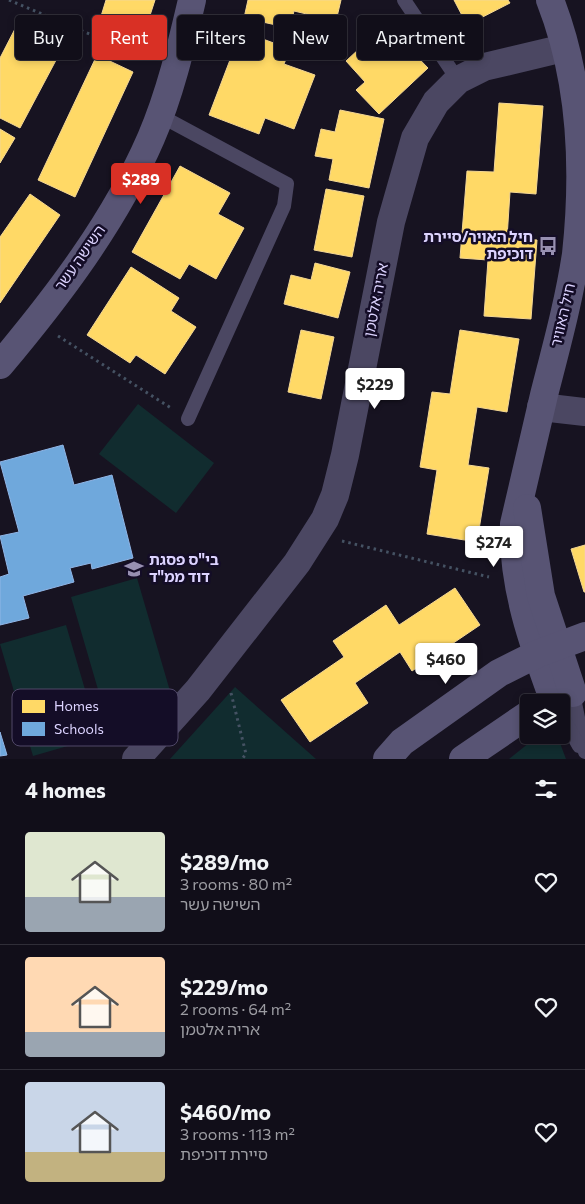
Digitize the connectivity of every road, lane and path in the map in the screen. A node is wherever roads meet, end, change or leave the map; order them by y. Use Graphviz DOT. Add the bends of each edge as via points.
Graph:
graph roads {
  1 [pos="9,0"];
  2 [pos="192,0"];
  3 [pos="404,0"];
  4 [pos="550,0"];
  5 [pos="564,48"];
  6 [pos="176,70"];
  7 [pos="458,80"];
  8 [pos="159,115"];
  9 [pos="35,321"];
  10 [pos="0,365"];
  11 [pos="542,407"];
  12 [pos="585,412"];
  13 [pos="188,419"];
  14 [pos="524,481"];
  15 [pos="315,534"];
  16 [pos="518,584"];
  17 [pos="585,636"];
  18 [pos="547,650"];
  19 [pos="223,658"];
  20 [pos="561,694"];
  21 [pos="178,712"];
  22 [pos="570,717"];
  23 [pos="570,717"];
  24 [pos="520,720"];
  25 [pos="148,746"];
  26 [pos="585,754"];
  27 [pos="136,759"];
  28 [pos="242,759"];
  29 [pos="386,759"];
  30 [pos="463,759"];
  1 -- 6 [label="path"];
  2 -- 6 [label="street, השישה עשר"];
  3 -- 7 [label="lane"];
  4 -- 5 [label="street, חיל האוויר"];
  5 -- 7 [label="street, אריה אלטמן" via="484,68"];
  5 -- 11 [label="street, חיל האוויר" via="581,122 583,172 577,252"];
  6 -- 8 [label="street, השישה עשר"];
  7 -- 15 [label="street, אריה אלטמן" via="436,102 416,138 391,222 339,479 325,519"];
  8 -- 9 [label="street, השישה עשר" via="121,198 87,252"];
  8 -- 13 [label="lane" via="286,184 284,206"];
  9 -- 10 [label="street, השישה עשר"];
  9 -- 13 [label="path"];
  11 -- 12 [label="street"];
  11 -- 14 [label="street, חיל האוויר"];
  14 -- 16 [label="street, חיל האוויר" via="514,524 513,553"];
  14 -- 18 [label="street, חיל האוויר"];
  15 -- 16 [label="path"];
  15 -- 19 [label="street, אריה אלטמן" via="297,563"];
  16 -- 18 [label="street, חיל האוויר"];
  17 -- 18 [label="street"];
  18 -- 20 [label="street, חיל האוויר"];
  18 -- 29 [label="street" via="499,673 402,742"];
  19 -- 21 [label="street, אריה אלטמן"];
  19 -- 28 [label="path" via="246,754"];
  22 -- 26 [label="lane"];
  23 -- 26 [label="lane"];
  24 -- 30 [label="street"];
  25 -- 27 [label="street, אריה אלטמן"];
}
